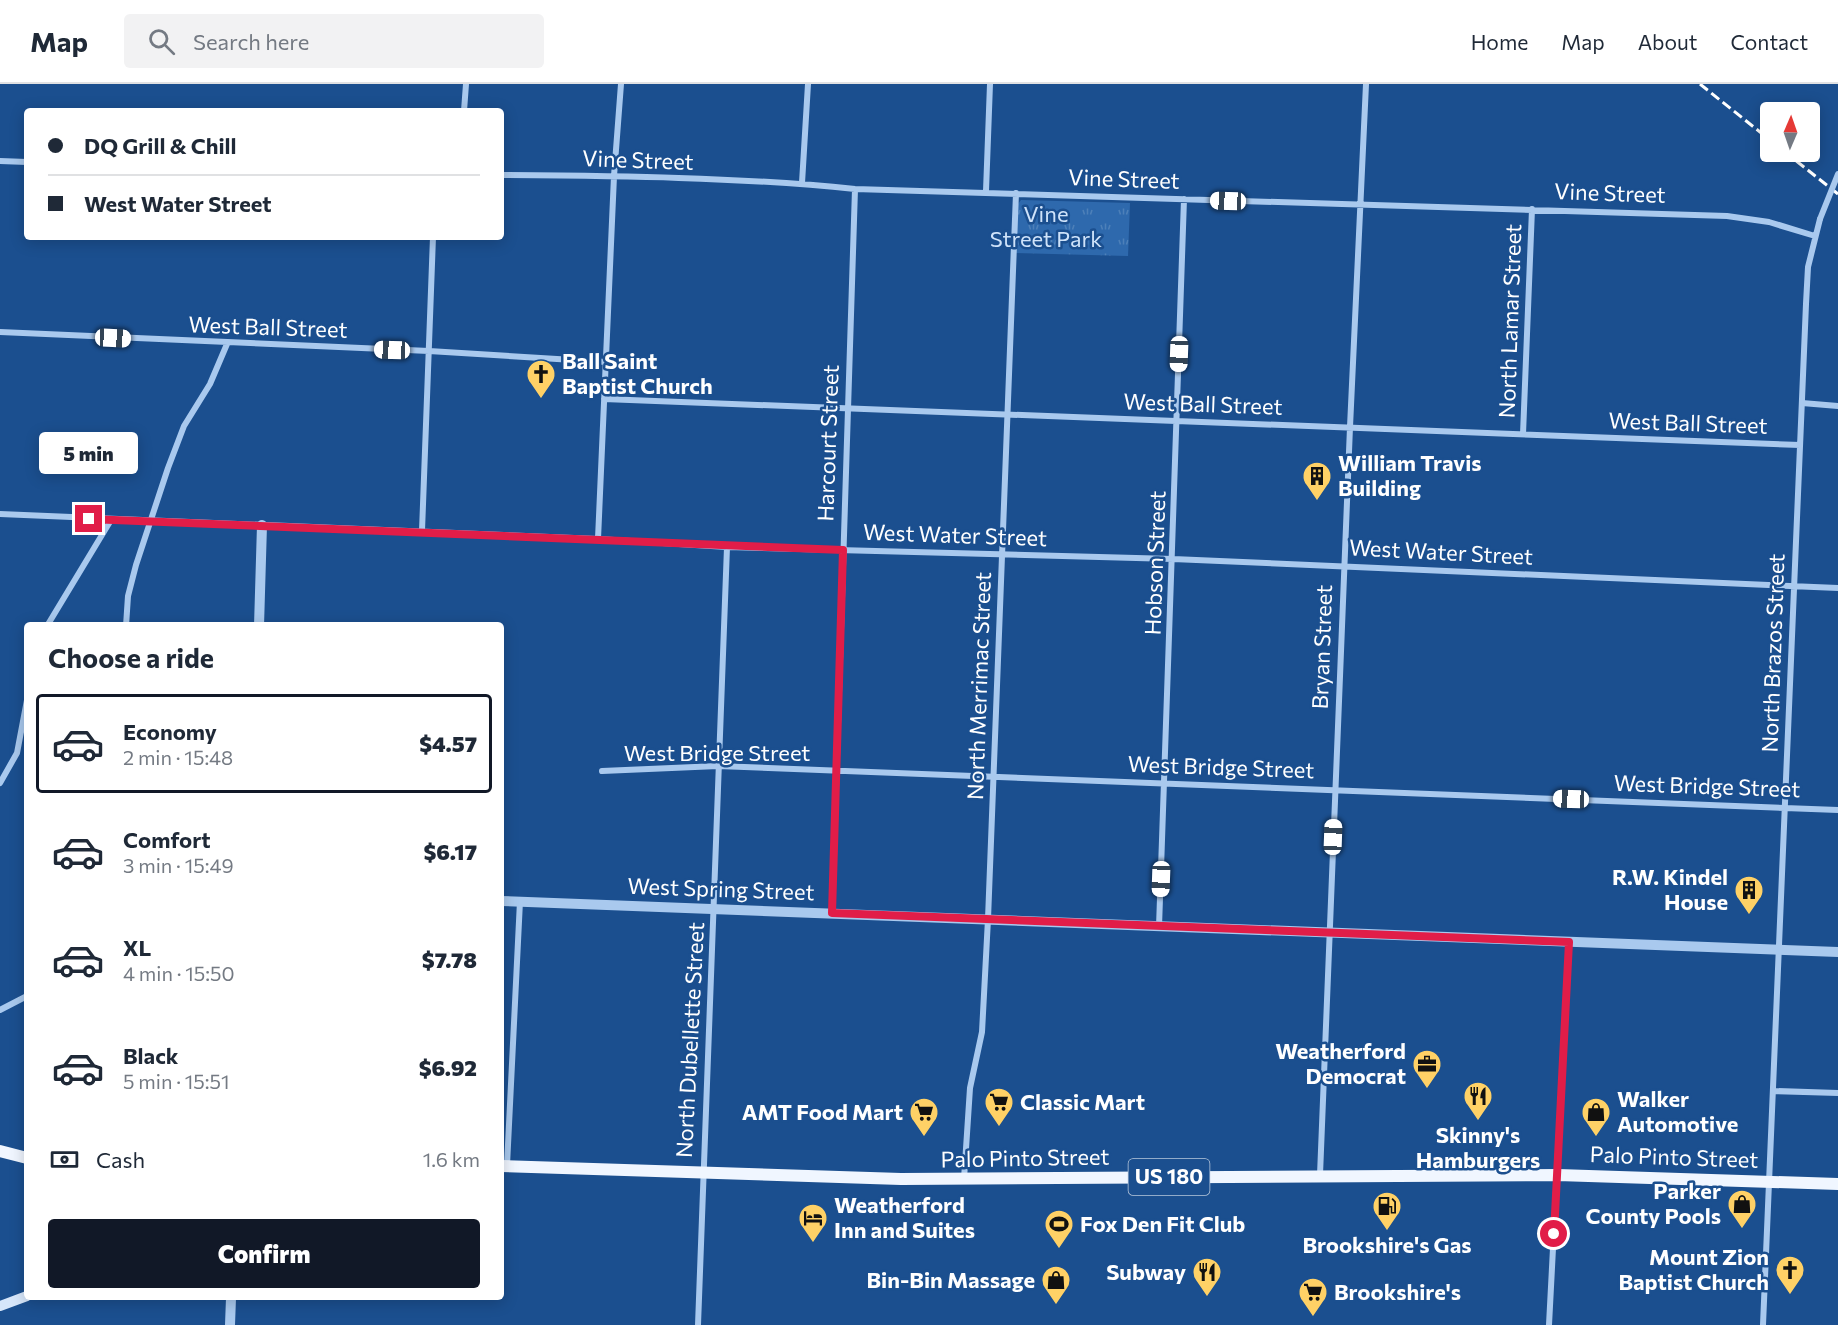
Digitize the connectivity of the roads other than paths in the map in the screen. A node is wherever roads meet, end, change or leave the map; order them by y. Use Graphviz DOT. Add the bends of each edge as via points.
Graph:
graph roads {
  1 [pos="466,84"];
  2 [pos="621,84"];
  3 [pos="808,84"];
  4 [pos="990,84"];
  5 [pos="1366,84"];
  6 [pos="464,108"];
  7 [pos="0,161"];
  8 [pos="24,162"];
  9 [pos="1838,174"];
  10 [pos="504,175"];
  11 [pos="614,176"];
  12 [pos="802,183"];
  13 [pos="855,189"];
  14 [pos="986,191"];
  15 [pos="1016,193"];
  16 [pos="1184,199"];
  17 [pos="1360,204"];
  18 [pos="1532,209"];
  19 [pos="1815,236"];
  20 [pos="433,240"];
  21 [pos="0,332"];
  22 [pos="227,344"];
  23 [pos="429,351"];
  24 [pos="606,363"];
  25 [pos="604,399"];
  26 [pos="1802,403"];
  27 [pos="1838,405"];
  28 [pos="847,408"];
  29 [pos="1007,415"];
  30 [pos="1177,421"];
  31 [pos="1350,427"];
  32 [pos="1523,434"];
  33 [pos="1800,445"];
  34 [pos="0,514"];
  35 [pos="111,520"];
  36 [pos="152,520"];
  37 [pos="262,525"];
  38 [pos="422,531"];
  39 [pos="598,539"];
  40 [pos="727,547"];
  41 [pos="843,550"];
  42 [pos="1002,554"];
  43 [pos="1173,559"];
  44 [pos="1344,565"];
  45 [pos="1793,586"];
  46 [pos="1838,588"];
  47 [pos="49,622"];
  48 [pos="126,622"];
  49 [pos="259,622"];
  50 [pos="24,714"];
  51 [pos="718,766"];
  52 [pos="602,771"];
  53 [pos="835,771"];
  54 [pos="994,776"];
  55 [pos="0,783"];
  56 [pos="1164,784"];
  57 [pos="1335,790"];
  58 [pos="1784,808"];
  59 [pos="1838,810"];
  60 [pos="504,901"];
  61 [pos="520,902"];
  62 [pos="714,909"];
  63 [pos="832,913"];
  64 [pos="988,918"];
  65 [pos="1159,927"];
  66 [pos="1331,933"];
  67 [pos="1569,942"];
  68 [pos="1780,949"];
  69 [pos="1838,952"];
  70 [pos="24,998"];
  71 [pos="0,1010"];
  72 [pos="1774,1091"];
  73 [pos="1838,1094"];
  74 [pos="0,1151"];
  75 [pos="24,1157"];
  76 [pos="504,1166"];
  77 [pos="702,1174"];
  78 [pos="1320,1175"];
  79 [pos="1558,1175"];
  80 [pos="964,1180"];
  81 [pos="1769,1181"];
  82 [pos="1838,1184"];
  83 [pos="24,1297"];
  84 [pos="231,1300"];
  85 [pos="0,1306"];
  86 [pos="230,1325"];
  87 [pos="698,1325"];
  88 [pos="1550,1325"];
  89 [pos="1763,1325"];
  1 -- 6 [label="street"];
  2 -- 11 [label="street"];
  3 -- 12 [label="street"];
  4 -- 14 [label="street"];
  5 -- 17 [label="street, Bryan Street"];
  7 -- 8 [label="street"];
  9 -- 19 [label="street, North Brazos Street, bridge"];
  10 -- 11 [label="street, Vine Street"];
  11 -- 12 [label="street, Vine Street"];
  11 -- 24 [label="street"];
  12 -- 13 [label="street, Vine Street"];
  13 -- 14 [label="street, Vine Street"];
  13 -- 28 [label="street, Harcourt Street"];
  14 -- 15 [label="street, Vine Street"];
  15 -- 16 [label="street, Vine Street"];
  15 -- 29 [label="street, North Merrimac Street"];
  16 -- 17 [label="street, Vine Street"];
  16 -- 30 [label="street, Hobson Street"];
  17 -- 18 [label="street, Vine Street"];
  17 -- 31 [label="street, Bryan Street"];
  18 -- 19 [label="street, Vine Street" via="1726,216 1769,222"];
  18 -- 32 [label="street, North Lamar Street"];
  19 -- 26 [label="street, North Brazos Street" via="1808,267"];
  20 -- 23 [label="street"];
  21 -- 22 [label="street, West Ball Street"];
  22 -- 23 [label="street, West Ball Street"];
  22 -- 36 [label="street" via="210,384 184,426"];
  23 -- 24 [label="street, West Ball Street"];
  23 -- 38 [label="street"];
  24 -- 25 [label="street"];
  25 -- 28 [label="street, West Ball Street"];
  25 -- 39 [label="street"];
  26 -- 27 [label="street"];
  26 -- 33 [label="street, North Brazos Street"];
  28 -- 29 [label="street, West Ball Street"];
  28 -- 41 [label="street, Harcourt Street"];
  29 -- 30 [label="street, West Ball Street"];
  29 -- 42 [label="street, North Merrimac Street"];
  30 -- 31 [label="street, West Ball Street"];
  30 -- 43 [label="street, Hobson Street"];
  31 -- 32 [label="street, West Ball Street"];
  31 -- 44 [label="street, Bryan Street"];
  32 -- 33 [label="street, West Ball Street"];
  33 -- 45 [label="street, North Brazos Street"];
  34 -- 35 [label="street, West Water Street"];
  35 -- 36 [label="street, West Water Street"];
  35 -- 47 [label="street"];
  36 -- 37 [label="street, West Water Street"];
  36 -- 48 [label="street" via="128,596"];
  37 -- 38 [label="street, West Water Street"];
  37 -- 49 [label="street"];
  38 -- 39 [label="street, West Water Street"];
  39 -- 40 [label="street, West Water Street"];
  40 -- 41 [label="street, West Water Street"];
  40 -- 51 [label="street, North Dubellette Street"];
  41 -- 42 [label="street, West Water Street"];
  41 -- 53 [label="street, Harcourt Street"];
  42 -- 43 [label="street, West Water Street"];
  42 -- 54 [label="street, North Merrimac Street"];
  43 -- 44 [label="street, West Water Street"];
  43 -- 56 [label="street, Hobson Street"];
  44 -- 45 [label="street, West Water Street"];
  44 -- 57 [label="street, Bryan Street"];
  45 -- 46 [label="street, West Water Street"];
  45 -- 58 [label="street, North Brazos Street"];
  50 -- 55 [label="street" via="16,753"];
  51 -- 52 [label="street, West Bridge Street"];
  51 -- 53 [label="street, West Bridge Street"];
  51 -- 62 [label="street, North Dubellette Street"];
  53 -- 54 [label="street, West Bridge Street"];
  53 -- 63 [label="street, Harcourt Street"];
  54 -- 56 [label="street, West Bridge Street"];
  54 -- 64 [label="street, North Merrimac Street"];
  56 -- 57 [label="street, West Bridge Street"];
  56 -- 65 [label="street, Hobson Street"];
  57 -- 58 [label="street, West Bridge Street"];
  57 -- 66 [label="street, Bryan Street"];
  58 -- 59 [label="street, West Bridge Street"];
  58 -- 68 [label="street, North Brazos Street"];
  60 -- 61 [label="street, West Spring Street"];
  61 -- 62 [label="street, West Spring Street"];
  61 -- 76 [label="street"];
  62 -- 63 [label="street, West Spring Street"];
  62 -- 77 [label="street, North Dubellette Street"];
  63 -- 64 [label="street, West Spring Street"];
  64 -- 65 [label="street, West Spring Street"];
  64 -- 80 [label="street, North Merrimac Street" via="982,1032 970,1088"];
  65 -- 66 [label="street, West Spring Street"];
  66 -- 67 [label="street, West Spring Street"];
  66 -- 78 [label="street, Bryan Street"];
  67 -- 68 [label="street, West Spring Street"];
  67 -- 79 [label="street"];
  68 -- 69 [label="street, West Spring Street"];
  68 -- 72 [label="street, North Brazos Street"];
  70 -- 71 [label="street"];
  72 -- 73 [label="street"];
  72 -- 81 [label="street, North Brazos Street"];
  74 -- 75 [label="main road"];
  76 -- 77 [label="main road, Palo Pinto Street / US 180"];
  77 -- 80 [label="main road, Palo Pinto Street / US 180"];
  77 -- 87 [label="street, North Dubellette Street"];
  78 -- 79 [label="main road, Palo Pinto Street / US 180"];
  78 -- 80 [label="main road, Palo Pinto Street / US 180"];
  79 -- 81 [label="main road, Palo Pinto Street / US 180"];
  79 -- 88 [label="street"];
  81 -- 82 [label="main road, Palo Pinto Street / US 180"];
  81 -- 89 [label="street, North Brazos Street"];
  83 -- 85 [label="main road"];
  84 -- 86 [label="street"];
}
